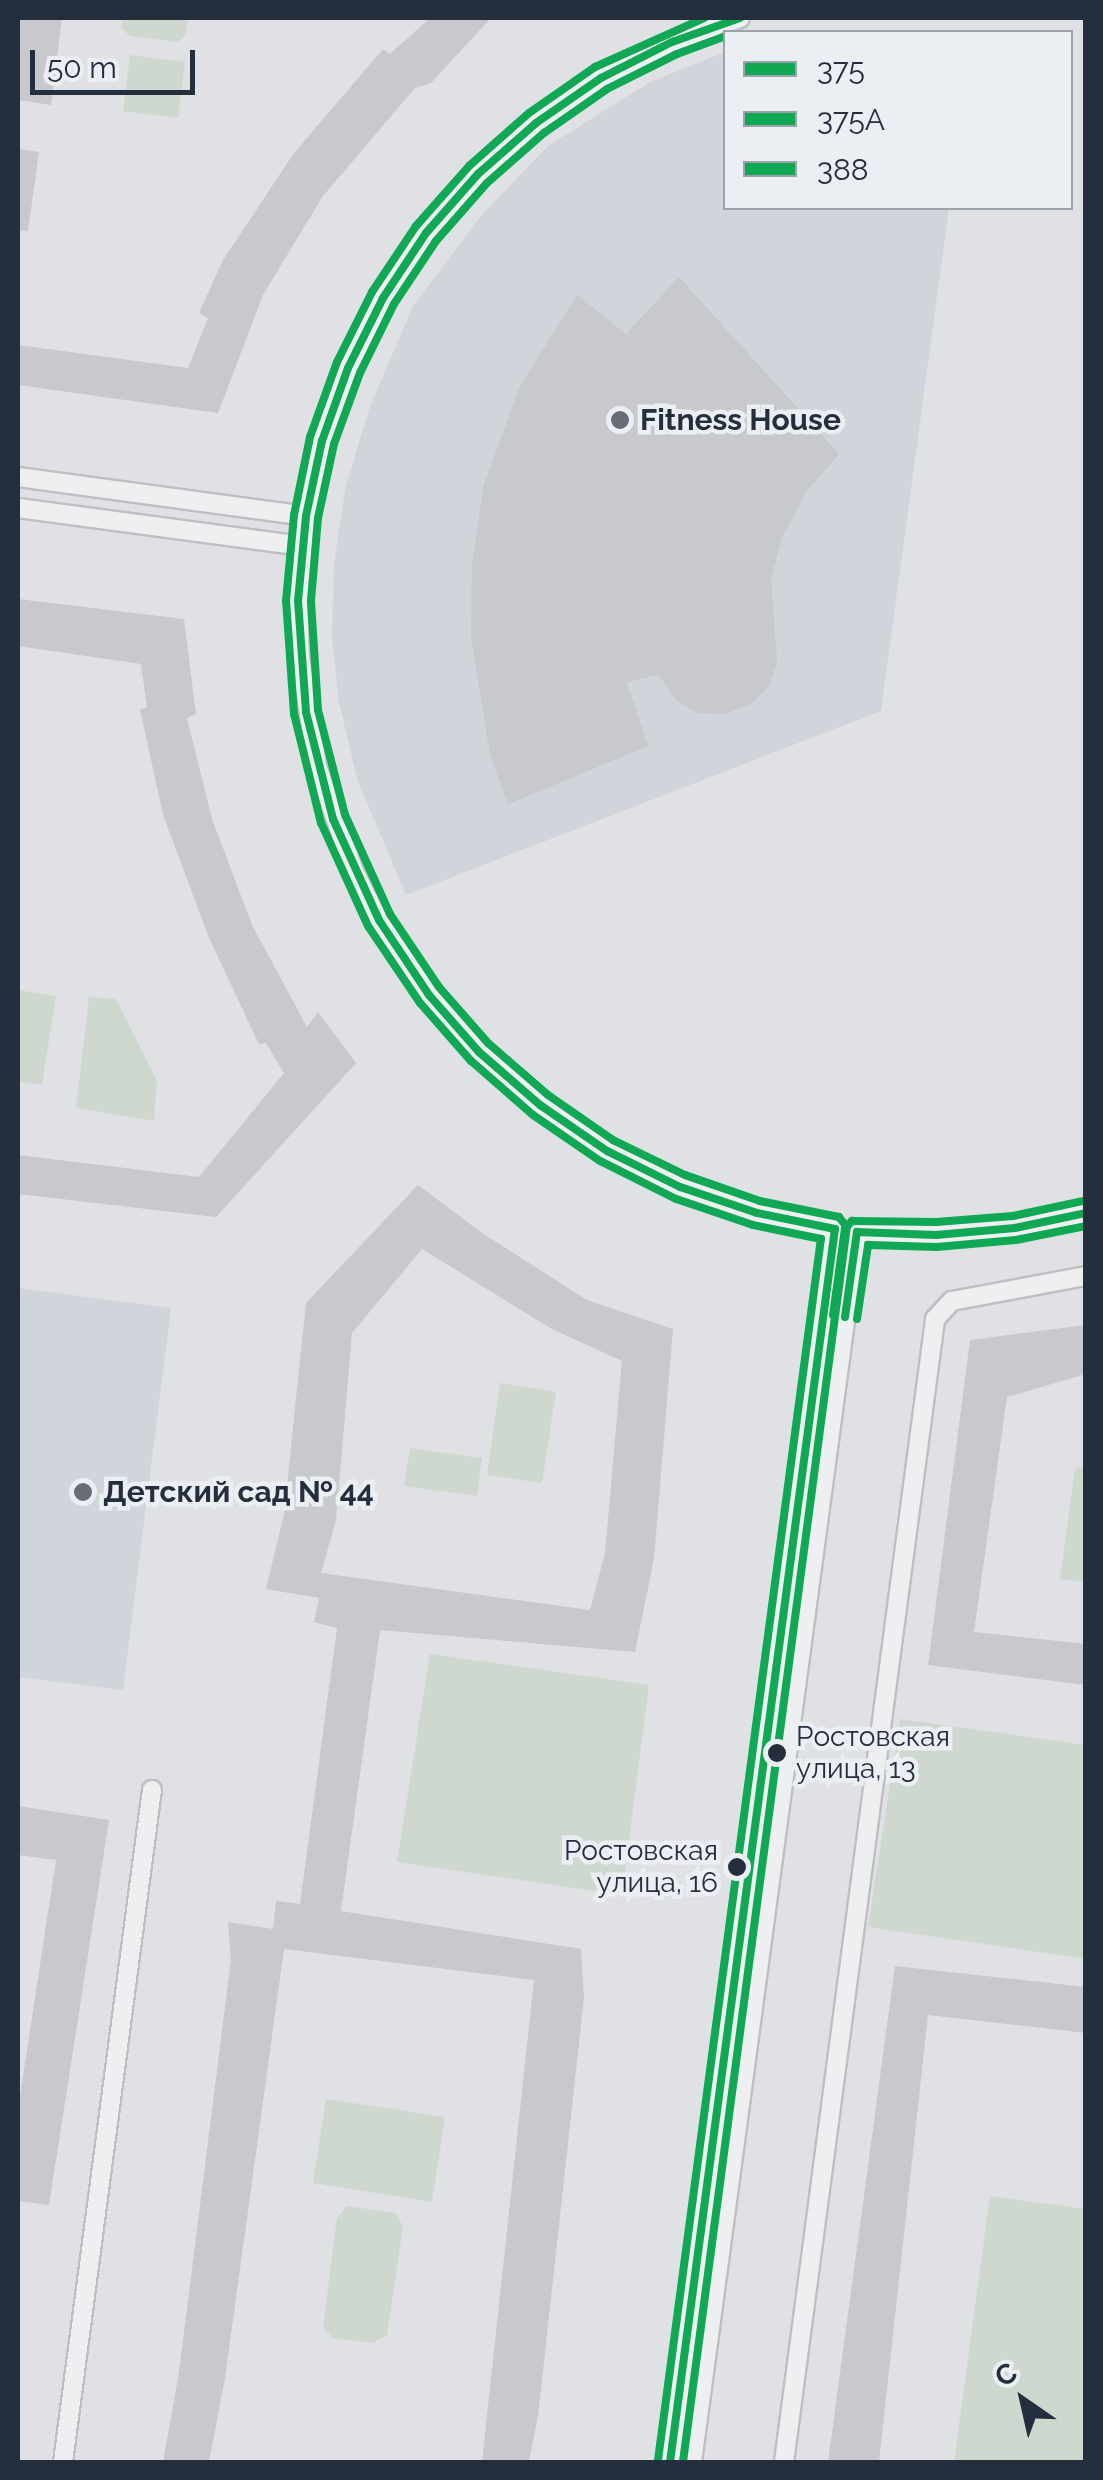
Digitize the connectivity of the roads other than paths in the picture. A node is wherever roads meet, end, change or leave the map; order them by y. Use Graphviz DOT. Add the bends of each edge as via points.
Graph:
graph roads {
  1 [pos="740,18"];
  2 [pos="18,478"];
  3 [pos="18,508"];
  4 [pos="306,516"];
  5 [pos="302,546"];
  6 [pos="1086,1213"];
  7 [pos="835,1229"];
  8 [pos="857,1232"];
  9 [pos="1086,1276"];
  10 [pos="152,1790"];
  11 [pos="63,2462"];
  12 [pos="670,2462"];
  13 [pos="692,2462"];
  14 [pos="784,2462"];
  1 -- 4 [label="street" via="600,78 536,123 452,204 383,298 348,368"];
  2 -- 4 [label="street"];
  3 -- 5 [label="street"];
  4 -- 5 [label="street"];
  5 -- 7 [label="street" via="300,657 317,766 354,870 429,995 479,1052 607,1150 680,1187 756,1213"];
  6 -- 8 [label="street" via="936,1235"];
  7 -- 8 [label="street"];
  7 -- 12 [label="street"];
  8 -- 13 [label="street"];
  9 -- 14 [label="street" via="952,1300 935,1319"];
  10 -- 11 [label="street"];
}
